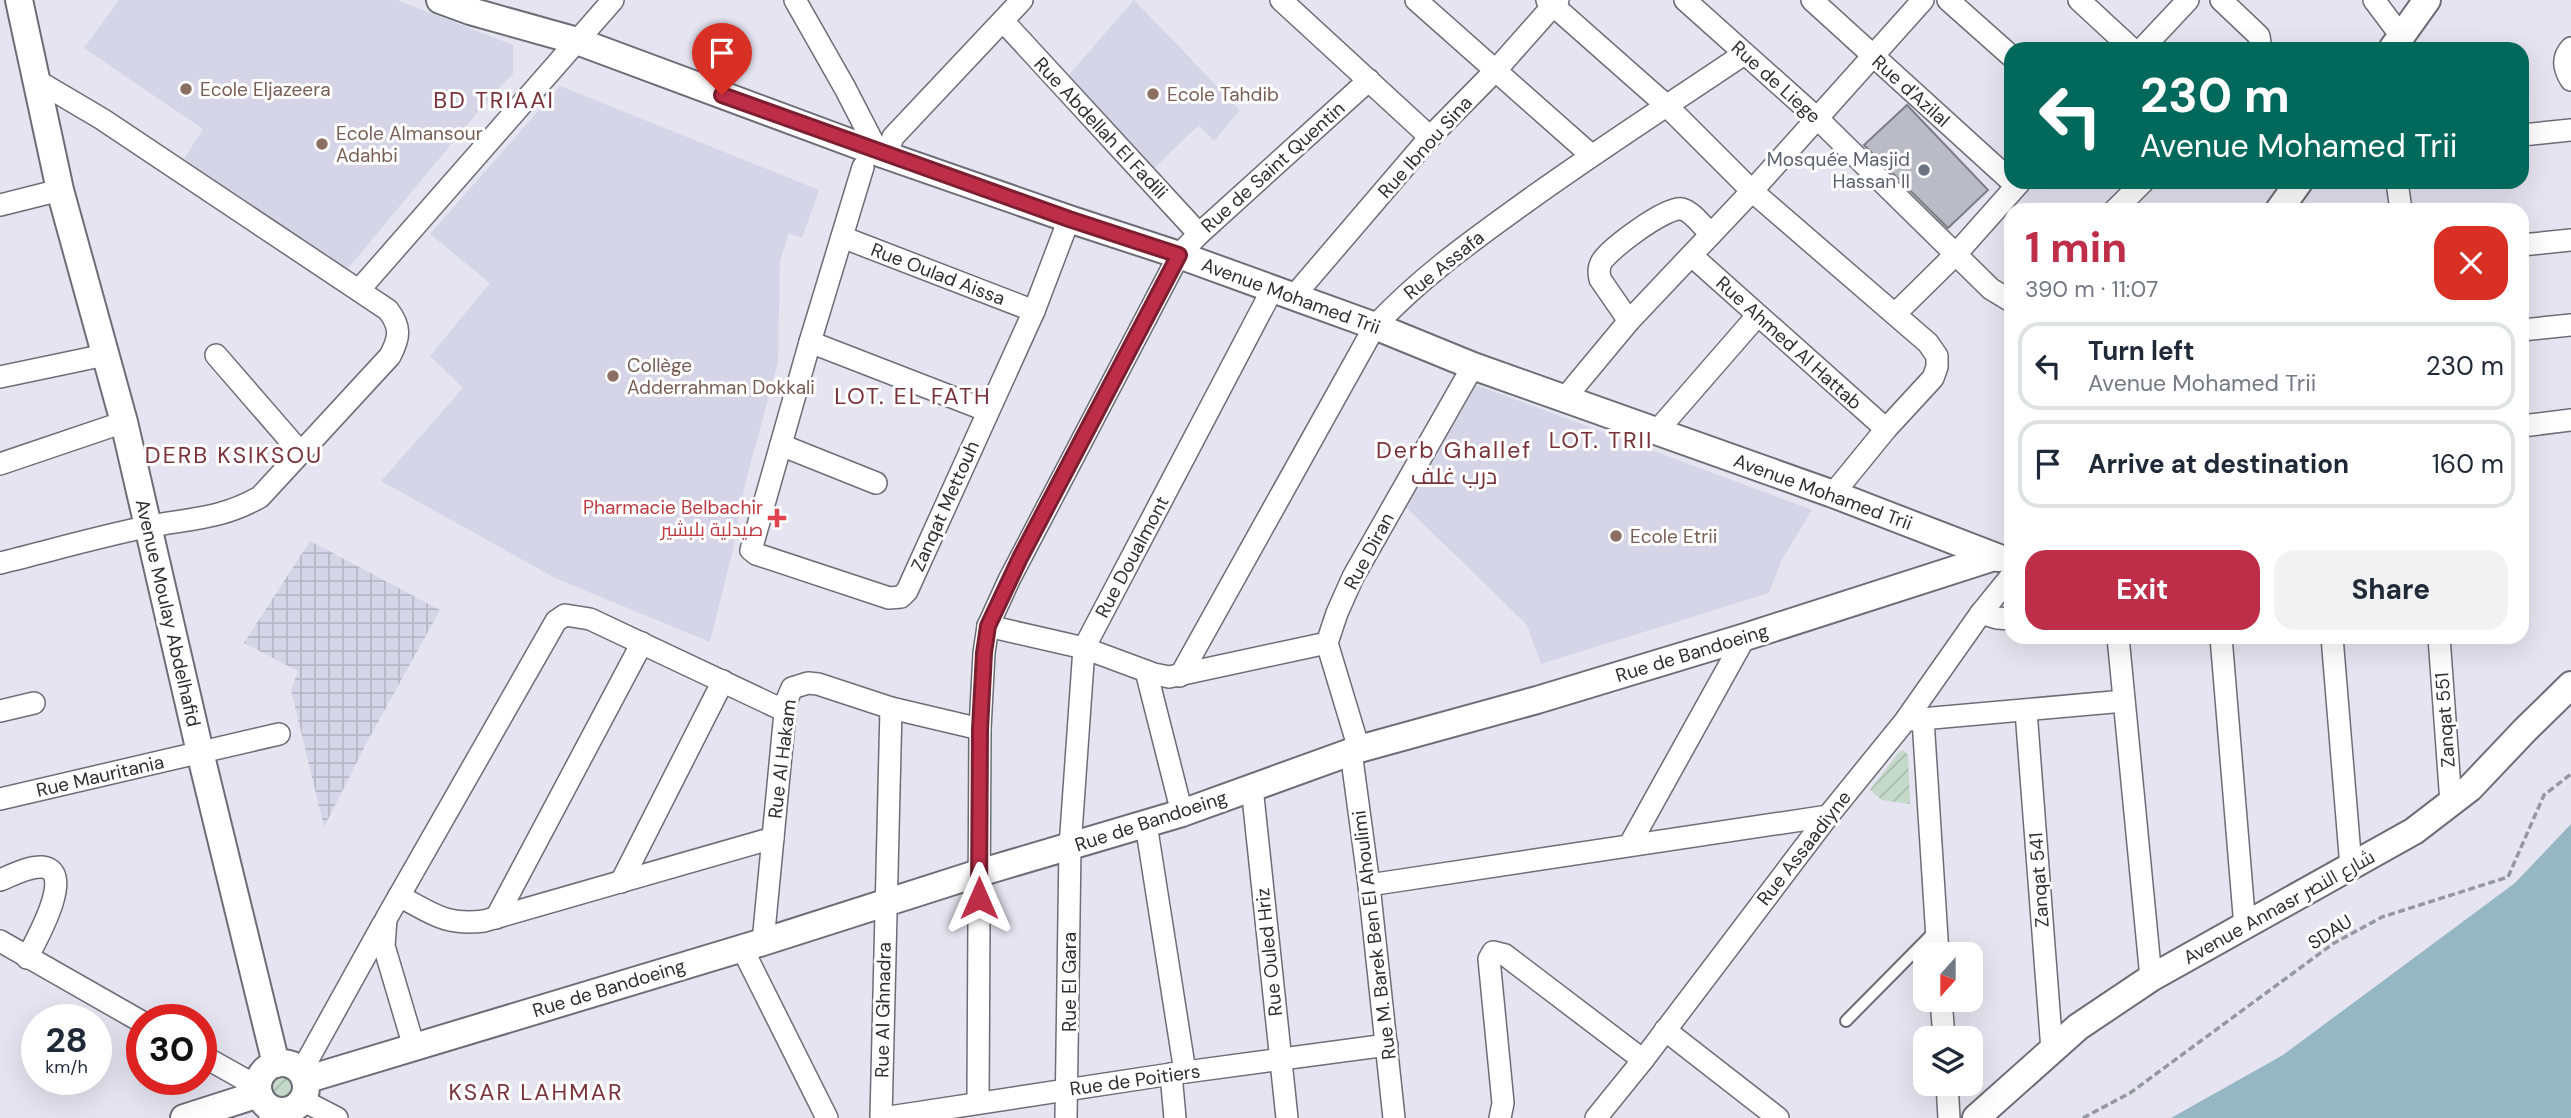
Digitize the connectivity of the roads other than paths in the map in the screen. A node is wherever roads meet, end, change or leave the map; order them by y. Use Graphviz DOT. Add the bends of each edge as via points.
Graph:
graph roads {
  1 [pos="19,0"];
  2 [pos="440,0"];
  3 [pos="492,0"];
  4 [pos="613,0"];
  5 [pos="795,0"];
  6 [pos="1281,0"];
  7 [pos="1416,0"];
  8 [pos="1685,0"];
  9 [pos="1812,0"];
  10 [pos="1923,0"];
  11 [pos="1948,0"];
  12 [pos="2079,0"];
  13 [pos="2188,0"];
  14 [pos="2221,0"];
  15 [pos="2374,0"];
  16 [pos="2427,0"];
  17 [pos="1553,2"];
  18 [pos="1009,9"];
  19 [pos="572,40"];
  20 [pos="2124,42"];
  21 [pos="2149,42"];
  22 [pos="2260,42"];
  23 [pos="2396,42"];
  24 [pos="2571,48"];
  25 [pos="2004,50"];
  26 [pos="1744,54"];
  27 [pos="1874,56"];
  28 [pos="1496,70"];
  29 [pos="36,80"];
  30 [pos="1369,80"];
  31 [pos="2571,80"];
  32 [pos="1667,106"];
  33 [pos="1818,119"];
  34 [pos="2571,130"];
  35 [pos="2529,134"];
  36 [pos="1430,137"];
  37 [pos="1591,155"];
  38 [pos="876,158"];
  39 [pos="2004,173"];
  40 [pos="2010,189"];
  41 [pos="2137,189"];
  42 [pos="60,190"];
  43 [pos="1752,191"];
  44 [pos="2124,203"];
  45 [pos="0,205"];
  46 [pos="1069,219"];
  47 [pos="1199,234"];
  48 [pos="1711,234"];
  49 [pos="842,237"];
  50 [pos="2571,240"];
  51 [pos="2529,244"];
  52 [pos="1957,253"];
  53 [pos="1179,255"];
  54 [pos="1692,256"];
  55 [pos="359,290"];
  56 [pos="1283,293"];
  57 [pos="2004,297"];
  58 [pos="1034,311"];
  59 [pos="1896,313"];
  60 [pos="1757,316"];
  61 [pos="1629,321"];
  62 [pos="2571,325"];
  63 [pos="1375,326"];
  64 [pos="2529,329"];
  65 [pos="810,342"];
  66 [pos="105,355"];
  67 [pos="216,355"];
  68 [pos="1472,366"];
  69 [pos="0,377"];
  70 [pos="1565,398"];
  71 [pos="988,411"];
  72 [pos="2571,420"];
  73 [pos="124,422"];
  74 [pos="2529,425"];
  75 [pos="1886,429"];
  76 [pos="1657,431"];
  77 [pos="781,445"];
  78 [pos="301,453"];
  79 [pos="0,464"];
  80 [pos="876,482"];
  81 [pos="1833,494"];
  82 [pos="147,527"];
  83 [pos="0,563"];
  84 [pos="2004,565"];
  85 [pos="2004,565"];
  86 [pos="2004,567"];
  87 [pos="1981,613"];
  88 [pos="2004,618"];
  89 [pos="988,626"];
  90 [pos="1745,637"];
  91 [pos="642,643"];
  92 [pos="1327,643"];
  93 [pos="2119,644"];
  94 [pos="2222,644"];
  95 [pos="2334,644"];
  96 [pos="2440,644"];
  97 [pos="1084,648"];
  98 [pos="1146,671"];
  99 [pos="1180,676"];
  100 [pos="723,681"];
  101 [pos="2571,685"];
  102 [pos="2124,701"];
  103 [pos="34,703"];
  104 [pos="891,708"];
  105 [pos="0,711"];
  106 [pos="785,711"];
  107 [pos="2026,711"];
  108 [pos="1914,720"];
  109 [pos="980,729"];
  110 [pos="279,734"];
  111 [pos="1355,750"];
  112 [pos="200,752"];
  113 [pos="1252,787"];
  114 [pos="0,799"];
  115 [pos="2451,803"];
  116 [pos="1182,813"];
  117 [pos="1828,816"];
  118 [pos="1146,824"];
  119 [pos="773,838"];
  120 [pos="1630,844"];
  121 [pos="1070,847"];
  122 [pos="2351,867"];
  123 [pos="979,873"];
  124 [pos="0,880"];
  125 [pos="621,882"];
  126 [pos="1369,885"];
  127 [pos="399,896"];
  128 [pos="886,902"];
  129 [pos="496,918"];
  130 [pos="386,919"];
  131 [pos="2245,927"];
  132 [pos="1937,930"];
  133 [pos="0,941"];
  134 [pos="1938,942"];
  135 [pos="752,945"];
  136 [pos="27,958"];
  137 [pos="2151,978"];
  138 [pos="126,1013"];
  139 [pos="1846,1021"];
  140 [pos="1665,1030"];
  141 [pos="1387,1045"];
  142 [pos="414,1047"];
  143 [pos="2052,1050"];
  144 [pos="1280,1059"];
  145 [pos="1643,1060"];
  146 [pos="217,1064"];
  147 [pos="1178,1073"];
  148 [pos="1068,1089"];
  149 [pos="1948,1096"];
  150 [pos="283,1099"];
  151 [pos="978,1102"];
  152 [pos="184,1118"];
  153 [pos="337,1118"];
  154 [pos="827,1118"];
  155 [pos="882,1118"];
  156 [pos="1066,1118"];
  157 [pos="1175,1118"];
  158 [pos="1287,1118"];
  159 [pos="1394,1118"];
  160 [pos="1500,1118"];
  161 [pos="1596,1118"];
  162 [pos="1778,1118"];
  163 [pos="1949,1118"];
  164 [pos="1976,1118"];
  1 -- 29 [label="street, Avenue Moulay Abdelhafid"];
  2 -- 19 [label="street, Avenue Mohamed Trii"];
  3 -- 19 [label="street, Avenue Mohamed Trii"];
  4 -- 19 [label="street"];
  5 -- 38 [label="street"];
  6 -- 30 [label="street"];
  7 -- 28 [label="street"];
  8 -- 26 [label="street, Rue de Liege"];
  9 -- 27 [label="street, Rue d'Azilal"];
  10 -- 27 [label="street"];
  11 -- 25 [label="street"];
  12 -- 20 [label="street"];
  13 -- 21 [label="street"];
  14 -- 22 [label="street"];
  15 -- 23 [label="street"];
  16 -- 23 [label="street"];
  17 -- 28 [label="street, Rue Ibnou Sina"];
  17 -- 32 [label="street"];
  18 -- 38 [label="street"];
  18 -- 47 [label="street, Rue Abdellah El Fadili"];
  19 -- 38 [label="street, Avenue Mohamed Trii"];
  19 -- 55 [label="street"];
  24 -- 31 [label="street" via="2564,69"];
  26 -- 32 [label="street, Rue Assafa"];
  26 -- 33 [label="street, Rue de Liege"];
  27 -- 33 [label="street"];
  27 -- 39 [label="street, Rue d'Azilal"];
  28 -- 36 [label="street, Rue Ibnou Sina"];
  28 -- 37 [label="street"];
  29 -- 42 [label="street, Avenue Moulay Abdelhafid"];
  29 -- 55 [label="street"];
  30 -- 36 [label="street"];
  30 -- 47 [label="street, Rue de Saint Quentin"];
  32 -- 37 [label="street, Rue Assafa"];
  32 -- 43 [label="street"];
  33 -- 43 [label="street"];
  33 -- 52 [label="street, Rue de Liege"];
  34 -- 35 [label="street"];
  36 -- 56 [label="street, Rue Ibnou Sina"];
  37 -- 63 [label="street, Rue Assafa" via="1433,270"];
  38 -- 46 [label="street, Avenue Mohamed Trii"];
  38 -- 49 [label="street"];
  40 -- 52 [label="street"];
  41 -- 44 [label="street"];
  42 -- 45 [label="street"];
  42 -- 66 [label="street, Avenue Moulay Abdelhafid"];
  43 -- 48 [label="street"];
  43 -- 59 [label="street"];
  46 -- 53 [label="street, Avenue Mohamed Trii"];
  46 -- 58 [label="street, Zanqat Mettouh"];
  47 -- 53 [label="street, Rue de Saint Quentin"];
  48 -- 54 [label="street"];
  48 -- 61 [label="street" via="1688,212 1673,209 1608,254 1601,262 1600,279"];
  49 -- 58 [label="street, Rue Oulad Aissa"];
  49 -- 65 [label="street"];
  50 -- 51 [label="street"];
  52 -- 57 [label="street, Rue de Liege"];
  52 -- 59 [label="street"];
  53 -- 56 [label="street, Avenue Mohamed Trii"];
  53 -- 89 [label="street, Rue de Saint Quentin"];
  54 -- 60 [label="street, Rue Ahmed Al Hattab"];
  54 -- 61 [label="street"];
  55 -- 78 [label="street" via="398,323 398,341 390,356"];
  56 -- 63 [label="street, Avenue Mohamed Trii"];
  56 -- 97 [label="street, Rue Doualmont"];
  58 -- 71 [label="street, Zanqat Mettouh"];
  59 -- 75 [label="street" via="1928,343 1937,356 1937,367 1933,378"];
  60 -- 75 [label="street, Rue Ahmed Al Hattab"];
  60 -- 76 [label="street"];
  61 -- 70 [label="street"];
  62 -- 64 [label="street"];
  63 -- 68 [label="street, Avenue Mohamed Trii"];
  63 -- 99 [label="street, Rue Assafa"];
  65 -- 71 [label="street"];
  65 -- 77 [label="street"];
  66 -- 69 [label="street"];
  66 -- 73 [label="street, Avenue Moulay Abdelhafid"];
  67 -- 78 [label="street"];
  68 -- 70 [label="street, Avenue Mohamed Trii"];
  68 -- 92 [label="street, Rue Diran" via="1353,577"];
  70 -- 76 [label="street, Avenue Mohamed Trii"];
  71 -- 77 [label="street, Zanqat Mettouh" via="901,597 890,598 753,552"];
  72 -- 74 [label="street"];
  73 -- 79 [label="street"];
  73 -- 82 [label="street, Avenue Moulay Abdelhafid"];
  75 -- 81 [label="street"];
  76 -- 81 [label="street, Avenue Mohamed Trii"];
  77 -- 80 [label="street"];
  78 -- 82 [label="street" via="260,497 240,508 211,518"];
  81 -- 84 [label="street, Avenue Mohamed Trii"];
  82 -- 83 [label="street"];
  82 -- 112 [label="street, Avenue Moulay Abdelhafid"];
  85 -- 90 [label="street, Rue de Bandoeing"];
  86 -- 87 [label="street, Rue Assaadiyne"];
  87 -- 88 [label="street"];
  87 -- 108 [label="street, Rue Assaadiyne"];
  89 -- 97 [label="street"];
  89 -- 109 [label="street, Rue de Saint Quentin"];
  90 -- 111 [label="street, Rue de Bandoeing"];
  90 -- 120 [label="street"];
  91 -- 100 [label="street"];
  91 -- 127 [label="street" via="582,617 565,615 556,621"];
  91 -- 129 [label="street"];
  92 -- 99 [label="street"];
  92 -- 111 [label="street"];
  93 -- 102 [label="street"];
  94 -- 131 [label="street"];
  95 -- 122 [label="street"];
  96 -- 115 [label="street, Zanqat 551"];
  97 -- 98 [label="street"];
  97 -- 121 [label="street, Rue Doualmont"];
  98 -- 99 [label="street"];
  98 -- 116 [label="street"];
  100 -- 106 [label="street"];
  100 -- 125 [label="street"];
  101 -- 115 [label="street, Avenue Annasr شارع النصر"];
  102 -- 107 [label="street"];
  102 -- 137 [label="street"];
  103 -- 105 [label="street"];
  104 -- 106 [label="street, Rue Al Hakam" via="808,682 792,688"];
  104 -- 109 [label="street, Rue Al Hakam"];
  104 -- 128 [label="street, Rue Al Ghnadra"];
  106 -- 119 [label="street, Rue Al Hakam"];
  107 -- 108 [label="street"];
  107 -- 143 [label="street, Zanqat 541"];
  108 -- 117 [label="street, Rue Assaadiyne"];
  108 -- 132 [label="street"];
  109 -- 123 [label="street, Rue de Saint Quentin"];
  110 -- 112 [label="street, Rue Mauritania"];
  111 -- 113 [label="street, Rue de Bandoeing"];
  111 -- 126 [label="street, Rue M. Barek Ben El Ahoulimi"];
  112 -- 114 [label="street, Rue Mauritania"];
  112 -- 150 [label="street, Avenue Moulay Abdelhafid" via="276,1064 294,1066"];
  113 -- 116 [label="street, Rue de Bandoeing"];
  113 -- 144 [label="street, Rue Ouled Hriz"];
  115 -- 122 [label="street, Avenue Annasr شارع النصر" via="2414,831"];
  116 -- 118 [label="street, Rue de Bandoeing"];
  117 -- 120 [label="street"];
  117 -- 140 [label="street, Rue Assaadiyne"];
  118 -- 121 [label="street, Rue de Bandoeing"];
  118 -- 147 [label="street"];
  119 -- 125 [label="street"];
  119 -- 135 [label="street, Rue Al Hakam"];
  120 -- 126 [label="street"];
  121 -- 123 [label="street, Rue de Bandoeing"];
  121 -- 148 [label="street, Rue El Gara"];
  122 -- 131 [label="street, Avenue Annasr شارع النصر"];
  123 -- 128 [label="street, Rue de Bandoeing"];
  123 -- 151 [label="street, Rue de Saint Quentin"];
  124 -- 136 [label="street" via="40,867 55,876 55,896"];
  125 -- 129 [label="street"];
  126 -- 141 [label="street, Rue M. Barek Ben El Ahoulimi"];
  127 -- 129 [label="street" via="447,921 462,924"];
  127 -- 130 [label="street"];
  128 -- 135 [label="street, Rue de Bandoeing"];
  128 -- 155 [label="street, Rue Al Ghnadra"];
  130 -- 142 [label="street" via="384,946"];
  130 -- 150 [label="street"];
  131 -- 137 [label="street, Avenue Annasr شارع النصر"];
  132 -- 134 [label="street"];
  132 -- 139 [label="lane"];
  133 -- 136 [label="street"];
  135 -- 142 [label="street, Rue de Bandoeing"];
  135 -- 154 [label="street"];
  136 -- 138 [label="street"];
  137 -- 143 [label="street, Avenue Annasr شارع النصر" via="2110,1003"];
  140 -- 145 [label="street, Rue Assaadiyne"];
  140 -- 162 [label="street"];
  141 -- 144 [label="street, Rue de Poitiers"];
  141 -- 159 [label="street, Rue M. Barek Ben El Ahoulimi"];
  142 -- 150 [label="street, Rue de Bandoeing"];
  143 -- 164 [label="street, Avenue Annasr شارع النصر"];
  144 -- 147 [label="street, Rue de Poitiers"];
  144 -- 158 [label="street, Rue Ouled Hriz"];
  145 -- 160 [label="street" via="1506,955 1493,953 1489,959 1503,1103"];
  145 -- 161 [label="street, Rue Assaadiyne"];
  146 -- 150 [label="street"];
  147 -- 148 [label="street, Rue de Poitiers"];
  147 -- 157 [label="street"];
  148 -- 151 [label="street, Rue de Poitiers"];
  148 -- 156 [label="street, Rue El Gara"];
  149 -- 163 [label="street"];
  150 -- 152 [label="street, Rue de Bandoeing"];
  150 -- 153 [label="street"];
  151 -- 155 [label="street, Rue de Poitiers"];
}
